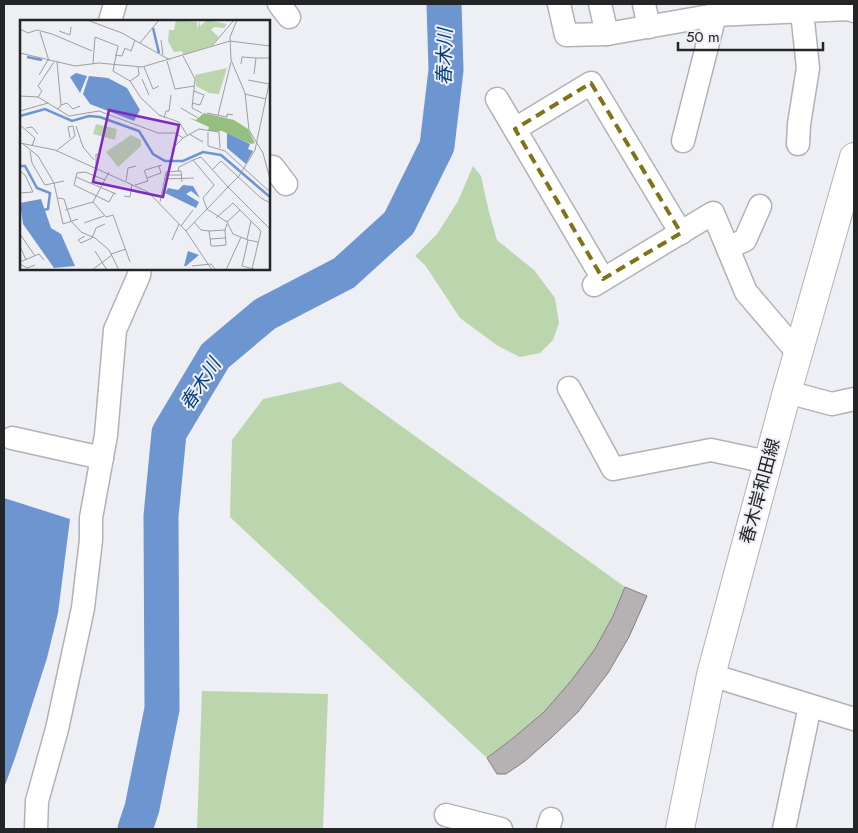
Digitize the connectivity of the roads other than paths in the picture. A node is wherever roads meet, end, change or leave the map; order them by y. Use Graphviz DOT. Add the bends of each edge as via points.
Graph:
graph roads {
  1 [pos="115,4"];
  2 [pos="559,4"];
  3 [pos="600,4"];
  4 [pos="644,4"];
  5 [pos="854,11"];
  6 [pos="802,12"];
  7 [pos="715,15"];
  8 [pos="110,20"];
  9 [pos="648,27"];
  10 [pos="606,34"];
  11 [pos="497,99"];
  12 [pos="515,129"];
  13 [pos="683,141"];
  14 [pos="798,144"];
  15 [pos="854,157"];
  16 [pos="270,167"];
  17 [pos="286,184"];
  18 [pos="760,206"];
  19 [pos="681,232"];
  20 [pos="728,248"];
  21 [pos="140,270"];
  22 [pos="798,353"];
  23 [pos="569,388"];
  24 [pos="786,392"];
  25 [pos="854,399"];
  26 [pos="12,438"];
  27 [pos="102,458"];
  28 [pos="768,462"];
  29 [pos="710,675"];
  30 [pos="810,706"];
  31 [pos="854,719"];
  32 [pos="446,815"];
  33 [pos="36,829"];
  34 [pos="502,829"];
  35 [pos="680,829"];
  36 [pos="784,829"];
  1 -- 8 [label="street"];
  2 -- 10 [label="street" via="566,34"];
  3 -- 10 [label="street"];
  4 -- 9 [label="street"];
  5 -- 6 [label="street"];
  6 -- 7 [label="street"];
  6 -- 14 [label="street" via="808,68"];
  7 -- 9 [label="street"];
  7 -- 13 [label="street"];
  9 -- 10 [label="street"];
  11 -- 12 [label="street"];
  12 -- 19 [label="street" via="591,83"];
  12 -- 19 [label="street" via="598,282"];
  15 -- 22 [label="main road, 春木岸和田線"];
  16 -- 17 [label="street"];
  18 -- 20 [label="street" via="745,240"];
  19 -- 20 [label="street" via="713,214"];
  20 -- 22 [label="street" via="746,292"];
  21 -- 27 [label="street" via="114,330"];
  22 -- 24 [label="main road, 春木岸和田線"];
  23 -- 28 [label="street" via="613,469 710,450"];
  24 -- 25 [label="street" via="832,404"];
  24 -- 28 [label="main road, 春木岸和田線"];
  26 -- 27 [label="street"];
  27 -- 33 [label="street" via="91,518 83,608 57,729 37,801"];
  28 -- 29 [label="main road, 春木岸和田線"];
  29 -- 30 [label="street"];
  29 -- 35 [label="main road, 春木岸和田線"];
  30 -- 31 [label="street"];
  30 -- 36 [label="street"];
  32 -- 34 [label="street"];
}
